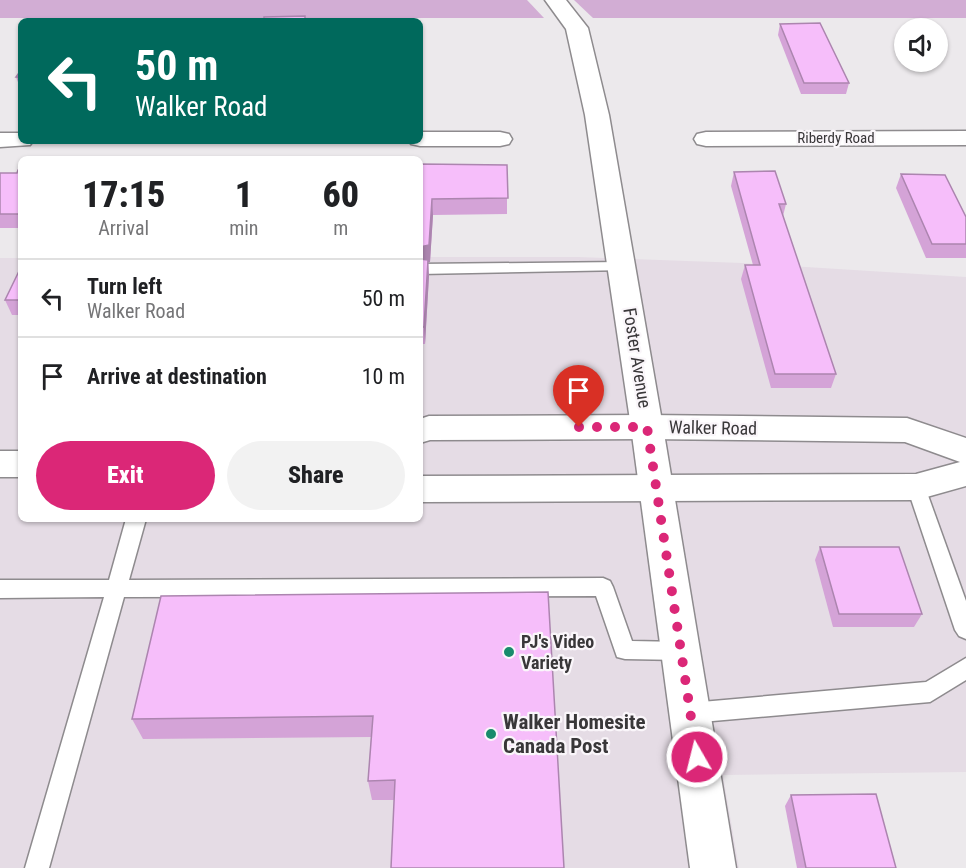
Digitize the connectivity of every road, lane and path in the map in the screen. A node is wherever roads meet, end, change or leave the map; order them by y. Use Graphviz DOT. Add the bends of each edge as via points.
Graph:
graph roads {
  1 [pos="555,0"];
  2 [pos="966,138"];
  3 [pos="423,139"];
  4 [pos="501,139"];
  5 [pos="706,139"];
  6 [pos="0,140"];
  7 [pos="18,140"];
  8 [pos="622,267"];
  9 [pos="423,269"];
  10 [pos="647,427"];
  11 [pos="423,430"];
  12 [pos="966,451"];
  13 [pos="0,464"];
  14 [pos="18,464"];
  15 [pos="966,473"];
  16 [pos="916,487"];
  17 [pos="657,488"];
  18 [pos="423,489"];
  19 [pos="135,522"];
  20 [pos="116,588"];
  21 [pos="0,589"];
  22 [pos="966,630"];
  23 [pos="681,651"];
  24 [pos="966,668"];
  25 [pos="690,713"];
  26 [pos="37,868"];
  27 [pos="714,868"];
  1 -- 8 [label="street, Foster Avenue" via="577,28 599,124"];
  2 -- 5 [label="street, Riberdy Road"];
  3 -- 4 [label="street"];
  6 -- 7 [label="street"];
  8 -- 9 [label="lane"];
  8 -- 10 [label="street, Foster Avenue"];
  10 -- 11 [label="street, Walker Road"];
  10 -- 12 [label="street, Walker Road" via="907,430"];
  10 -- 17 [label="street, Foster Avenue"];
  13 -- 14 [label="street"];
  15 -- 16 [label="street"];
  16 -- 17 [label="street"];
  16 -- 22 [label="lane"];
  17 -- 18 [label="street"];
  17 -- 23 [label="street, Foster Avenue"];
  19 -- 20 [label="lane"];
  20 -- 21 [label="lane"];
  20 -- 23 [label="lane" via="603,587 625,650"];
  20 -- 26 [label="lane"];
  23 -- 25 [label="street, Foster Avenue"];
  24 -- 25 [label="lane" via="930,692"];
  25 -- 27 [label="street, Foster Avenue"];
}
